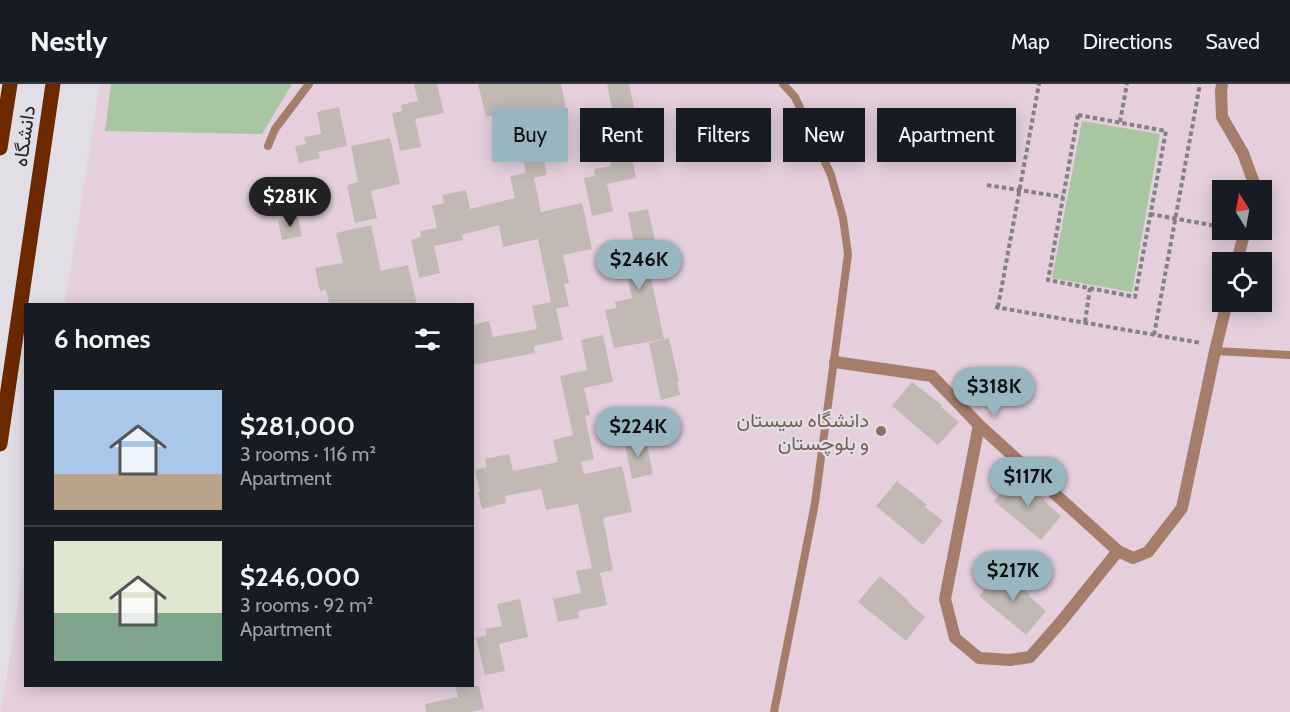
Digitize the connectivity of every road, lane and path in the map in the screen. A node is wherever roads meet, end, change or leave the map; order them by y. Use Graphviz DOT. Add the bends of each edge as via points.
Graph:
graph roads {
  1 [pos="10,84"];
  2 [pos="53,84"];
  3 [pos="309,84"];
  4 [pos="783,84"];
  5 [pos="1039,84"];
  6 [pos="1126,84"];
  7 [pos="1200,84"];
  8 [pos="1222,84"];
  9 [pos="1120,122"];
  10 [pos="0,144"];
  11 [pos="268,146"];
  12 [pos="1253,180"];
  13 [pos="987,185"];
  14 [pos="1020,190"];
  15 [pos="1064,197"];
  16 [pos="1150,214"];
  17 [pos="1176,218"];
  18 [pos="1212,225"];
  19 [pos="1090,288"];
  20 [pos="1224,312"];
  21 [pos="1085,322"];
  22 [pos="1154,335"];
  23 [pos="1215,348"];
  24 [pos="1290,355"];
  25 [pos="835,362"];
  26 [pos="979,425"];
  27 [pos="0,444"];
  28 [pos="1118,551"];
  29 [pos="774,712"];
  1 -- 10 [label="main road, دانشگاه"];
  2 -- 27 [label="main road, دانشگاه"];
  3 -- 11 [label="lane" via="275,129"];
  4 -- 25 [label="lane" via="795,97 831,175 843,218 848,254"];
  5 -- 14 [label="path"];
  6 -- 9 [label="path"];
  7 -- 17 [label="path"];
  8 -- 12 [label="street" via="1222,117 1243,153"];
  9 -- 15 [label="path" via="1078,115"];
  9 -- 16 [label="path" via="1166,131"];
  13 -- 14 [label="path"];
  14 -- 15 [label="path"];
  14 -- 21 [label="path" via="997,307"];
  15 -- 19 [label="path" via="1048,280"];
  16 -- 17 [label="path"];
  16 -- 19 [label="path" via="1135,297"];
  17 -- 18 [label="path"];
  17 -- 22 [label="path"];
  19 -- 21 [label="path"];
  20 -- 23 [label="street"];
  21 -- 22 [label="path"];
  22 -- 23 [label="path"];
  23 -- 24 [label="lane"];
  23 -- 28 [label="street" via="1182,508 1148,552 1133,558"];
  25 -- 26 [label="street" via="932,376"];
  25 -- 29 [label="lane" via="815,503"];
  26 -- 28 [label="street"];
  26 -- 28 [label="street" via="945,599 955,638 979,658 1030,657"];
}
